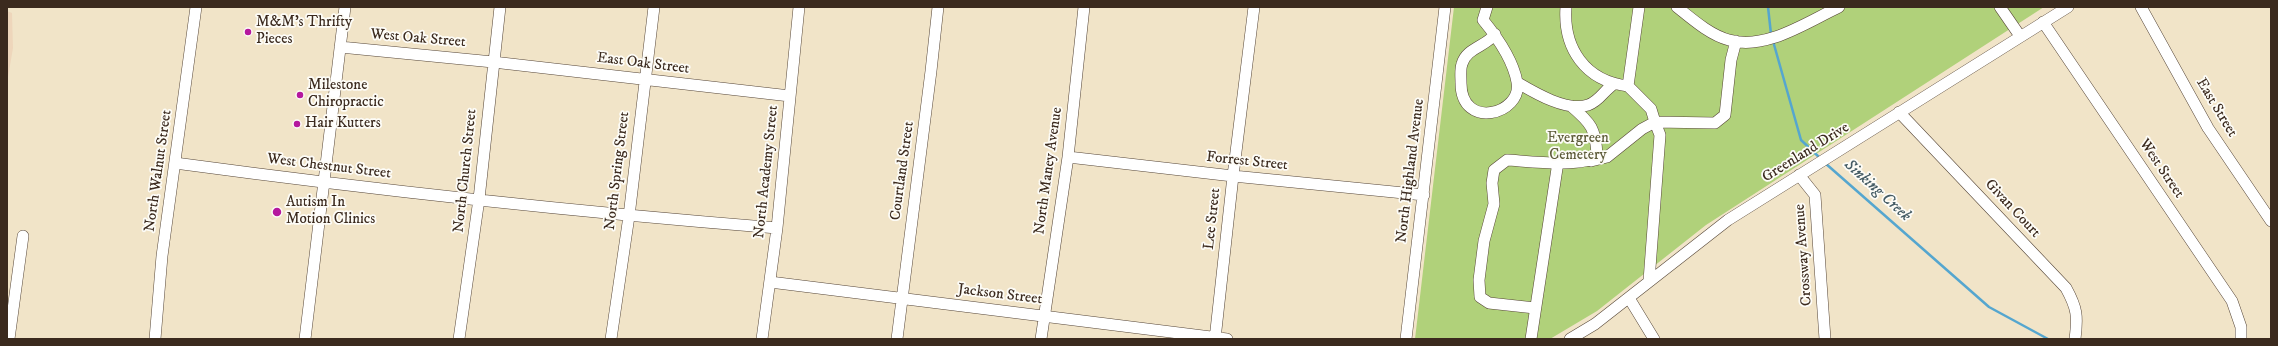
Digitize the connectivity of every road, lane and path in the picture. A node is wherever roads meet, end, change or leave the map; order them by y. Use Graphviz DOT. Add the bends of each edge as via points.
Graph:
graph roads {
  1 [pos="196,7"];
  2 [pos="345,7"];
  3 [pos="500,7"];
  4 [pos="654,7"];
  5 [pos="799,7"];
  6 [pos="938,7"];
  7 [pos="1084,7"];
  8 [pos="1254,7"];
  9 [pos="1445,7"];
  10 [pos="1487,7"];
  11 [pos="1566,7"];
  12 [pos="1639,7"];
  13 [pos="1677,7"];
  14 [pos="1839,7"];
  15 [pos="2000,7"];
  16 [pos="2068,7"];
  17 [pos="2141,7"];
  18 [pos="2043,22"];
  19 [pos="1495,34"];
  20 [pos="2020,36"];
  21 [pos="1736,42"];
  22 [pos="340,47"];
  23 [pos="493,62"];
  24 [pos="644,79"];
  25 [pos="1518,83"];
  26 [pos="1614,84"];
  27 [pos="1628,86"];
  28 [pos="790,96"];
  29 [pos="1571,106"];
  30 [pos="1588,106"];
  31 [pos="1899,112"];
  32 [pos="1585,118"];
  33 [pos="1655,122"];
  34 [pos="1068,158"];
  35 [pos="1591,161"];
  36 [pos="1558,162"];
  37 [pos="175,163"];
  38 [pos="1799,175"];
  39 [pos="1233,176"];
  40 [pos="324,182"];
  41 [pos="1424,195"];
  42 [pos="479,199"];
  43 [pos="629,216"];
  44 [pos="2271,221"];
  45 [pos="777,228"];
  46 [pos="23,236"];
  47 [pos="1649,281"];
  48 [pos="770,282"];
  49 [pos="1629,298"];
  50 [pos="901,299"];
  51 [pos="1535,308"];
  52 [pos="1044,316"];
  53 [pos="9,339"];
  54 [pos="155,339"];
  55 [pos="305,339"];
  56 [pos="459,339"];
  57 [pos="611,339"];
  58 [pos="762,339"];
  59 [pos="897,339"];
  60 [pos="1041,339"];
  61 [pos="1219,339"];
  62 [pos="1406,339"];
  63 [pos="1530,339"];
  64 [pos="1570,339"];
  65 [pos="1654,339"];
  66 [pos="1825,339"];
  67 [pos="2075,339"];
  68 [pos="2241,339"];
  1 -- 37 [label="street, North Walnut Street"];
  2 -- 22 [label="street"];
  3 -- 23 [label="street, North Church Street"];
  4 -- 24 [label="street, North Spring Street"];
  5 -- 28 [label="street, North Academy Street"];
  6 -- 50 [label="street, Courtland Street" via="932,71"];
  7 -- 34 [label="street, North Maney Avenue"];
  8 -- 39 [label="street, Lee Street"];
  9 -- 41 [label="street, North Highland Avenue"];
  10 -- 19 [label="street" via="1483,20"];
  11 -- 26 [label="street" via="1568,39 1576,56 1596,75"];
  12 -- 27 [label="street"];
  13 -- 21 [label="street" via="1697,23"];
  14 -- 21 [label="street" via="1772,37 1747,43"];
  15 -- 20 [label="street"];
  16 -- 18 [label="street, Greenland Drive"];
  17 -- 44 [label="street, East Street" via="2208,128"];
  18 -- 20 [label="street, Greenland Drive"];
  18 -- 68 [label="street, West Street" via="2232,300 2241,327"];
  19 -- 25 [label="street"];
  19 -- 25 [label="street" via="1491,40 1471,51 1462,63 1461,94 1470,108 1483,113 1499,112 1514,100"];
  20 -- 31 [label="street, Greenland Drive"];
  21 -- 33 [label="street" via="1731,60 1725,115 1715,123"];
  22 -- 23 [label="street, West Oak Street"];
  22 -- 40 [label="street"];
  23 -- 24 [label="street, East Oak Street"];
  23 -- 42 [label="street, North Church Street"];
  24 -- 28 [label="street, East Oak Street"];
  24 -- 43 [label="street, North Spring Street"];
  25 -- 29 [label="street" via="1550,100"];
  26 -- 27 [label="street"];
  26 -- 30 [label="street" via="1607,88 1602,97"];
  27 -- 33 [label="street" via="1651,109"];
  28 -- 45 [label="street, North Academy Street"];
  29 -- 30 [label="street"];
  29 -- 32 [label="street"];
  30 -- 32 [label="street"];
  31 -- 38 [label="street, Greenland Drive"];
  31 -- 67 [label="street, Givan Court" via="2066,288 2076,305 2078,317"];
  32 -- 35 [label="street" via="1596,136 1597,156"];
  33 -- 35 [label="street" via="1642,129 1607,157"];
  33 -- 47 [label="street" via="1660,135"];
  34 -- 39 [label="street, Forrest Street"];
  34 -- 52 [label="street, North Maney Avenue"];
  35 -- 36 [label="street"];
  36 -- 51 [label="street"];
  36 -- 51 [label="street" via="1507,160 1494,170 1494,204 1484,241 1479,280 1480,297 1489,303"];
  37 -- 40 [label="street, West Chestnut Street"];
  37 -- 54 [label="street, North Walnut Street" via="162,256"];
  38 -- 47 [label="street, Greenland Drive" via="1728,220"];
  38 -- 66 [label="street, Crossway Avenue" via="1815,195"];
  39 -- 41 [label="street, Forrest Street"];
  39 -- 61 [label="street, Lee Street"];
  40 -- 42 [label="street, West Chestnut Street"];
  40 -- 55 [label="street"];
  41 -- 62 [label="street, North Highland Avenue"];
  42 -- 43 [label="street, West Chestnut Street"];
  42 -- 56 [label="street, North Church Street"];
  43 -- 45 [label="street, West Chestnut Street"];
  43 -- 57 [label="street, North Spring Street"];
  45 -- 48 [label="street, North Academy Street"];
  46 -- 53 [label="street"];
  47 -- 49 [label="street, Greenland Drive"];
  48 -- 50 [label="street, Jackson Street"];
  48 -- 58 [label="street, North Academy Street"];
  49 -- 64 [label="street, Greenland Drive"];
  49 -- 65 [label="street"];
  50 -- 52 [label="street, Jackson Street"];
  50 -- 59 [label="street, Courtland Street"];
  51 -- 63 [label="street"];
  52 -- 60 [label="street, North Maney Avenue"];
  52 -- 61 [label="street, Jackson Street"];
}
